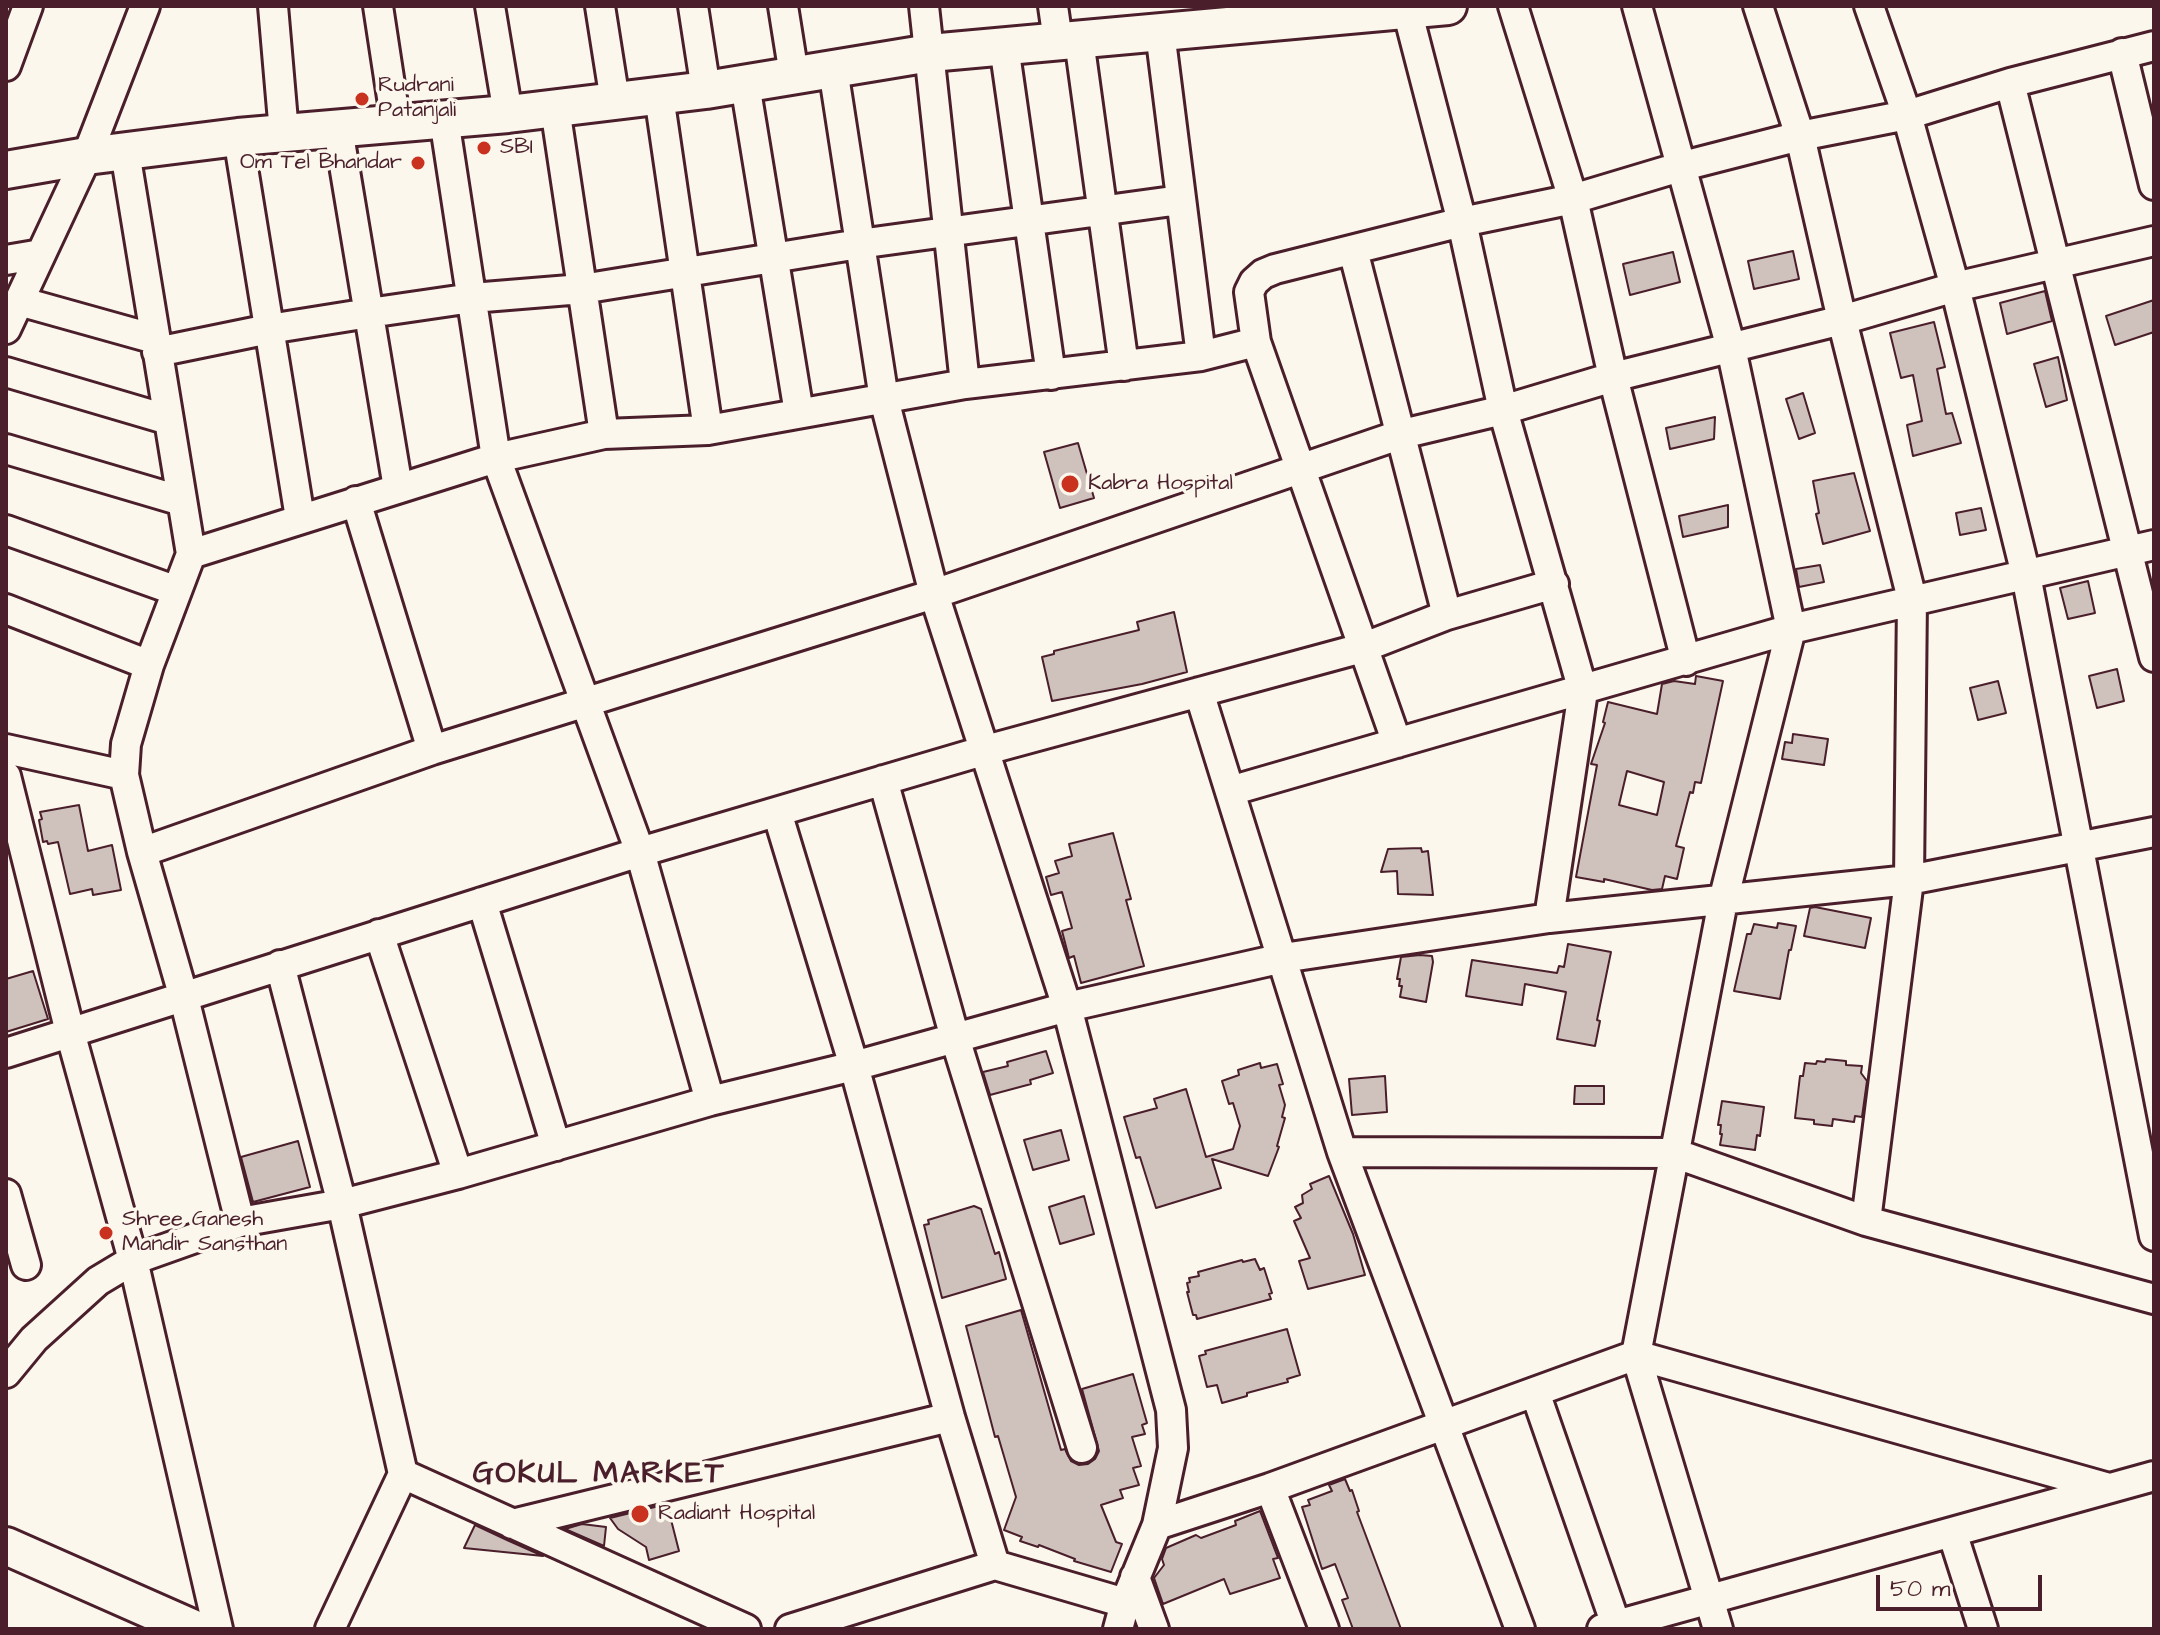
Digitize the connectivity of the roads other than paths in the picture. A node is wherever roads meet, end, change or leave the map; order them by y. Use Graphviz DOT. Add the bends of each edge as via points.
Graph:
graph roads {
  1 [pos="145,6"];
  2 [pos="273,6"];
  3 [pos="378,6"];
  4 [pos="490,6"];
  5 [pos="600,6"];
  6 [pos="693,6"];
  7 [pos="783,6"];
  8 [pos="924,6"];
  9 [pos="1053,6"];
  10 [pos="1448,6"];
  11 [pos="1513,6"];
  12 [pos="1637,6"];
  13 [pos="1758,6"];
  14 [pos="1869,6"];
  15 [pos="1406,8"];
  16 [pos="20,13"];
  17 [pos="1294,13"];
  18 [pos="1174,23"];
  19 [pos="1069,41"];
  20 [pos="1004,46"];
  21 [pos="2154,46"];
  22 [pos="930,53"];
  23 [pos="2122,53"];
  24 [pos="6,66"];
  25 [pos="833,69"];
  26 [pos="794,75"];
  27 [pos="2010,83"];
  28 [pos="745,84"];
  29 [pos="706,90"];
  30 [pos="659,96"];
  31 [pos="615,101"];
  32 [pos="555,108"];
  33 [pos="508,114"];
  34 [pos="1907,115"];
  35 [pos="444,119"];
  36 [pos="396,124"];
  37 [pos="338,129"];
  38 [pos="284,133"];
  39 [pos="1800,136"];
  40 [pos="238,137"];
  41 [pos="125,152"];
  42 [pos="87,156"];
  43 [pos="1683,166"];
  44 [pos="6,170"];
  45 [pos="2154,185"];
  46 [pos="1573,199"];
  47 [pos="1180,200"];
  48 [pos="1103,213"];
  49 [pos="1028,221"];
  50 [pos="1462,222"];
  51 [pos="950,231"];
  52 [pos="2154,241"];
  53 [pos="859,244"];
  54 [pos="1353,250"];
  55 [pos="41,254"];
  56 [pos="773,257"];
  57 [pos="6,260"];
  58 [pos="2057,263"];
  59 [pos="685,271"];
  60 [pos="1955,287"];
  61 [pos="582,289"];
  62 [pos="472,298"];
  63 [pos="19,301"];
  64 [pos="369,313"];
  65 [pos="1842,320"];
  66 [pos="6,329"];
  67 [pos="269,329"];
  68 [pos="1256,342"];
  69 [pos="156,346"];
  70 [pos="1731,348"];
  71 [pos="1201,356"];
  72 [pos="1124,366"];
  73 [pos="6,372"];
  74 [pos="1051,375"];
  75 [pos="1613,377"];
  76 [pos="965,384"];
  77 [pos="884,399"];
  78 [pos="1503,410"];
  79 [pos="799,413"];
  80 [pos="169,420"];
  81 [pos="708,430"];
  82 [pos="604,434"];
  83 [pos="1402,434"];
  84 [pos="6,449"];
  85 [pos="496,458"];
  86 [pos="1302,467"];
  87 [pos="398,488"];
  88 [pos="182,501"];
  89 [pos="356,501"];
  90 [pos="300,518"];
  91 [pos="6,530"];
  92 [pos="2141,547"];
  93 [pos="191,554"];
  94 [pos="2026,575"];
  95 [pos="1554,584"];
  96 [pos="177,591"];
  97 [pos="934,594"];
  98 [pos="1912,599"];
  99 [pos="6,609"];
  100 [pos="1447,615"];
  101 [pos="1791,629"];
  102 [pos="1362,648"];
  103 [pos="2154,657"];
  104 [pos="1686,661"];
  105 [pos="149,665"];
  106 [pos="1583,691"];
  107 [pos="1199,692"];
  108 [pos="585,701"];
  109 [pos="1397,743"];
  110 [pos="6,749"];
  111 [pos="432,750"];
  112 [pos="986,750"];
  113 [pos="124,775"];
  114 [pos="6,776"];
  115 [pos="883,780"];
  116 [pos="1230,791"];
  117 [pos="777,812"];
  118 [pos="2154,832"];
  119 [pos="2078,845"];
  120 [pos="142,852"];
  121 [pos="640,852"];
  122 [pos="1909,880"];
  123 [pos="1723,901"];
  124 [pos="482,902"];
  125 [pos="1549,918"];
  126 [pos="379,934"];
  127 [pos="1283,958"];
  128 [pos="280,965"];
  129 [pos="184,998"];
  130 [pos="1067,1007"];
  131 [pos="70,1032"];
  132 [pos="955,1038"];
  133 [pos="6,1053"];
  134 [pos="854,1066"];
  135 [pos="710,1101"];
  136 [pos="556,1146"];
  137 [pos="1342,1152"];
  138 [pos="1674,1153"];
  139 [pos="458,1174"];
  140 [pos="6,1194"];
  141 [pos="342,1204"];
  142 [pos="1866,1221"];
  143 [pos="240,1222"];
  144 [pos="2154,1236"];
  145 [pos="133,1260"];
  146 [pos="26,1265"];
  147 [pos="2154,1299"];
  148 [pos="1636,1355"];
  149 [pos="6,1373"];
  150 [pos="1535,1392"];
  151 [pos="950,1417"];
  152 [pos="1445,1426"];
  153 [pos="1082,1448"];
  154 [pos="403,1474"];
  155 [pos="2154,1476"];
  156 [pos="1270,1488"];
  157 [pos="2109,1488"];
  158 [pos="512,1524"];
  159 [pos="1157,1525"];
  160 [pos="1952,1532"];
  161 [pos="6,1546"];
  162 [pos="995,1565"];
  163 [pos="1135,1577"];
  164 [pos="1710,1598"];
  165 [pos="1121,1616"];
  166 [pos="1609,1627"];
  167 [pos="194,1629"];
  168 [pos="218,1629"];
  169 [pos="330,1629"];
  170 [pos="746,1629"];
  171 [pos="790,1629"];
  172 [pos="1154,1629"];
  173 [pos="1324,1629"];
  174 [pos="1520,1629"];
  175 [pos="1718,1629"];
  176 [pos="1983,1629"];
  1 -- 42 [label="street"];
  2 -- 38 [label="street"];
  3 -- 36 [label="street"];
  4 -- 33 [label="street"];
  5 -- 31 [label="street"];
  6 -- 29 [label="street"];
  7 -- 26 [label="street"];
  8 -- 22 [label="street"];
  9 -- 19 [label="street"];
  10 -- 15 [label="main road"];
  11 -- 46 [label="street"];
  12 -- 43 [label="street"];
  13 -- 39 [label="street"];
  14 -- 34 [label="street"];
  15 -- 17 [label="main road"];
  15 -- 50 [label="street"];
  16 -- 24 [label="street"];
  17 -- 18 [label="main road"];
  18 -- 19 [label="main road"];
  18 -- 47 [label="street"];
  19 -- 20 [label="main road"];
  19 -- 48 [label="street"];
  20 -- 22 [label="main road"];
  20 -- 49 [label="street"];
  21 -- 23 [label="street"];
  22 -- 25 [label="main road"];
  22 -- 51 [label="street"];
  23 -- 27 [label="street"];
  23 -- 45 [label="street"];
  25 -- 26 [label="main road"];
  25 -- 53 [label="street"];
  26 -- 28 [label="main road"];
  27 -- 34 [label="street"];
  27 -- 58 [label="street"];
  28 -- 29 [label="main road"];
  28 -- 56 [label="street"];
  29 -- 30 [label="main road"];
  30 -- 31 [label="main road"];
  30 -- 59 [label="street"];
  31 -- 32 [label="main road"];
  32 -- 33 [label="main road"];
  32 -- 61 [label="street"];
  33 -- 35 [label="main road"];
  34 -- 39 [label="street"];
  34 -- 60 [label="street"];
  35 -- 36 [label="main road"];
  35 -- 62 [label="street"];
  36 -- 37 [label="main road"];
  37 -- 38 [label="main road"];
  37 -- 64 [label="street"];
  38 -- 40 [label="main road"];
  39 -- 43 [label="street"];
  39 -- 65 [label="street"];
  40 -- 41 [label="main road"];
  40 -- 67 [label="street"];
  41 -- 42 [label="main road"];
  41 -- 69 [label="street"];
  42 -- 44 [label="main road"];
  42 -- 55 [label="street"];
  43 -- 46 [label="street"];
  43 -- 70 [label="street"];
  46 -- 50 [label="street"];
  46 -- 75 [label="street"];
  47 -- 48 [label="street"];
  47 -- 71 [label="street"];
  48 -- 49 [label="street"];
  48 -- 72 [label="street"];
  49 -- 51 [label="street"];
  49 -- 74 [label="street"];
  50 -- 54 [label="street"];
  50 -- 78 [label="street"];
  51 -- 53 [label="street"];
  51 -- 76 [label="street"];
  52 -- 58 [label="street"];
  53 -- 56 [label="street"];
  53 -- 77 [label="street"];
  54 -- 68 [label="street" via="1275,269 1254,282 1249,292"];
  54 -- 83 [label="street"];
  55 -- 57 [label="street"];
  55 -- 63 [label="street"];
  56 -- 59 [label="street"];
  56 -- 79 [label="street"];
  58 -- 60 [label="street"];
  58 -- 92 [label="street"];
  59 -- 61 [label="street"];
  59 -- 81 [label="street"];
  60 -- 65 [label="street"];
  60 -- 94 [label="street"];
  61 -- 62 [label="street"];
  61 -- 82 [label="street"];
  62 -- 64 [label="street"];
  62 -- 85 [label="street"];
  63 -- 66 [label="street"];
  63 -- 69 [label="street"];
  64 -- 67 [label="street"];
  64 -- 87 [label="street"];
  65 -- 70 [label="street"];
  65 -- 98 [label="street"];
  67 -- 69 [label="street"];
  67 -- 90 [label="street"];
  68 -- 71 [label="street"];
  68 -- 86 [label="street"];
  69 -- 80 [label="street"];
  70 -- 75 [label="street"];
  70 -- 101 [label="street"];
  71 -- 72 [label="street"];
  72 -- 74 [label="street"];
  73 -- 80 [label="street"];
  74 -- 76 [label="street"];
  75 -- 78 [label="street"];
  75 -- 104 [label="street"];
  76 -- 77 [label="street"];
  77 -- 79 [label="street"];
  77 -- 97 [label="street"];
  78 -- 83 [label="street"];
  78 -- 95 [label="street"];
  79 -- 81 [label="street"];
  80 -- 88 [label="street"];
  81 -- 82 [label="street"];
  82 -- 85 [label="street"];
  83 -- 86 [label="street"];
  83 -- 100 [label="street"];
  84 -- 88 [label="street"];
  85 -- 87 [label="street"];
  85 -- 108 [label="street"];
  86 -- 97 [label="street"];
  86 -- 102 [label="street"];
  87 -- 89 [label="street"];
  88 -- 93 [label="street"];
  89 -- 90 [label="street"];
  89 -- 111 [label="street"];
  90 -- 93 [label="street"];
  91 -- 96 [label="street"];
  92 -- 94 [label="street"];
  92 -- 103 [label="street"];
  93 -- 96 [label="street"];
  94 -- 98 [label="street"];
  94 -- 119 [label="street"];
  95 -- 100 [label="street"];
  95 -- 106 [label="street"];
  96 -- 105 [label="street"];
  97 -- 108 [label="street"];
  97 -- 112 [label="street"];
  98 -- 101 [label="street"];
  98 -- 122 [label="street"];
  99 -- 105 [label="street"];
  100 -- 102 [label="street"];
  101 -- 104 [label="street"];
  101 -- 123 [label="street"];
  102 -- 107 [label="street"];
  102 -- 109 [label="street"];
  104 -- 106 [label="street"];
  105 -- 113 [label="street" via="126,744"];
  106 -- 109 [label="street"];
  106 -- 125 [label="street"];
  107 -- 112 [label="street"];
  107 -- 116 [label="street"];
  108 -- 111 [label="street"];
  108 -- 121 [label="street"];
  109 -- 116 [label="street"];
  110 -- 113 [label="street"];
  111 -- 120 [label="street"];
  112 -- 115 [label="street"];
  112 -- 130 [label="street"];
  113 -- 120 [label="street"];
  114 -- 131 [label="street"];
  115 -- 117 [label="street"];
  115 -- 132 [label="street"];
  116 -- 127 [label="street"];
  117 -- 121 [label="street"];
  117 -- 134 [label="street"];
  118 -- 119 [label="street"];
  119 -- 122 [label="street"];
  119 -- 144 [label="street"];
  120 -- 129 [label="street"];
  121 -- 124 [label="street"];
  121 -- 135 [label="street"];
  122 -- 123 [label="street"];
  122 -- 142 [label="street"];
  123 -- 125 [label="street"];
  123 -- 138 [label="street"];
  124 -- 126 [label="street"];
  124 -- 136 [label="street"];
  125 -- 127 [label="street"];
  126 -- 128 [label="street"];
  126 -- 139 [label="street"];
  127 -- 130 [label="street"];
  127 -- 137 [label="street"];
  128 -- 129 [label="street"];
  128 -- 141 [label="street"];
  129 -- 131 [label="street"];
  129 -- 143 [label="street"];
  130 -- 132 [label="street"];
  130 -- 159 [label="street" via="1171,1410 1173,1448"];
  131 -- 133 [label="street"];
  131 -- 145 [label="street"];
  132 -- 134 [label="street"];
  132 -- 153 [label="street"];
  134 -- 135 [label="street"];
  134 -- 151 [label="street"];
  135 -- 136 [label="street"];
  136 -- 139 [label="street"];
  137 -- 138 [label="street"];
  137 -- 152 [label="street"];
  138 -- 142 [label="street"];
  138 -- 148 [label="street"];
  139 -- 141 [label="street"];
  140 -- 146 [label="street"];
  141 -- 143 [label="street"];
  141 -- 154 [label="street"];
  142 -- 147 [label="street"];
  143 -- 145 [label="street"];
  145 -- 149 [label="street" via="98,1281 34,1339"];
  145 -- 168 [label="street"];
  148 -- 150 [label="street"];
  148 -- 157 [label="street"];
  148 -- 164 [label="street"];
  150 -- 152 [label="street"];
  150 -- 166 [label="street"];
  151 -- 158 [label="street"];
  151 -- 162 [label="street"];
  152 -- 156 [label="street"];
  152 -- 174 [label="street"];
  154 -- 158 [label="street"];
  154 -- 169 [label="street"];
  155 -- 157 [label="street"];
  156 -- 159 [label="street"];
  156 -- 173 [label="street"];
  157 -- 160 [label="street"];
  158 -- 170 [label="street"];
  159 -- 163 [label="street"];
  160 -- 164 [label="street"];
  160 -- 176 [label="street"];
  161 -- 167 [label="main road"];
  162 -- 165 [label="street"];
  162 -- 171 [label="street"];
  163 -- 165 [label="street"];
  163 -- 172 [label="street"];
  164 -- 166 [label="street"];
  164 -- 175 [label="street"];
}
